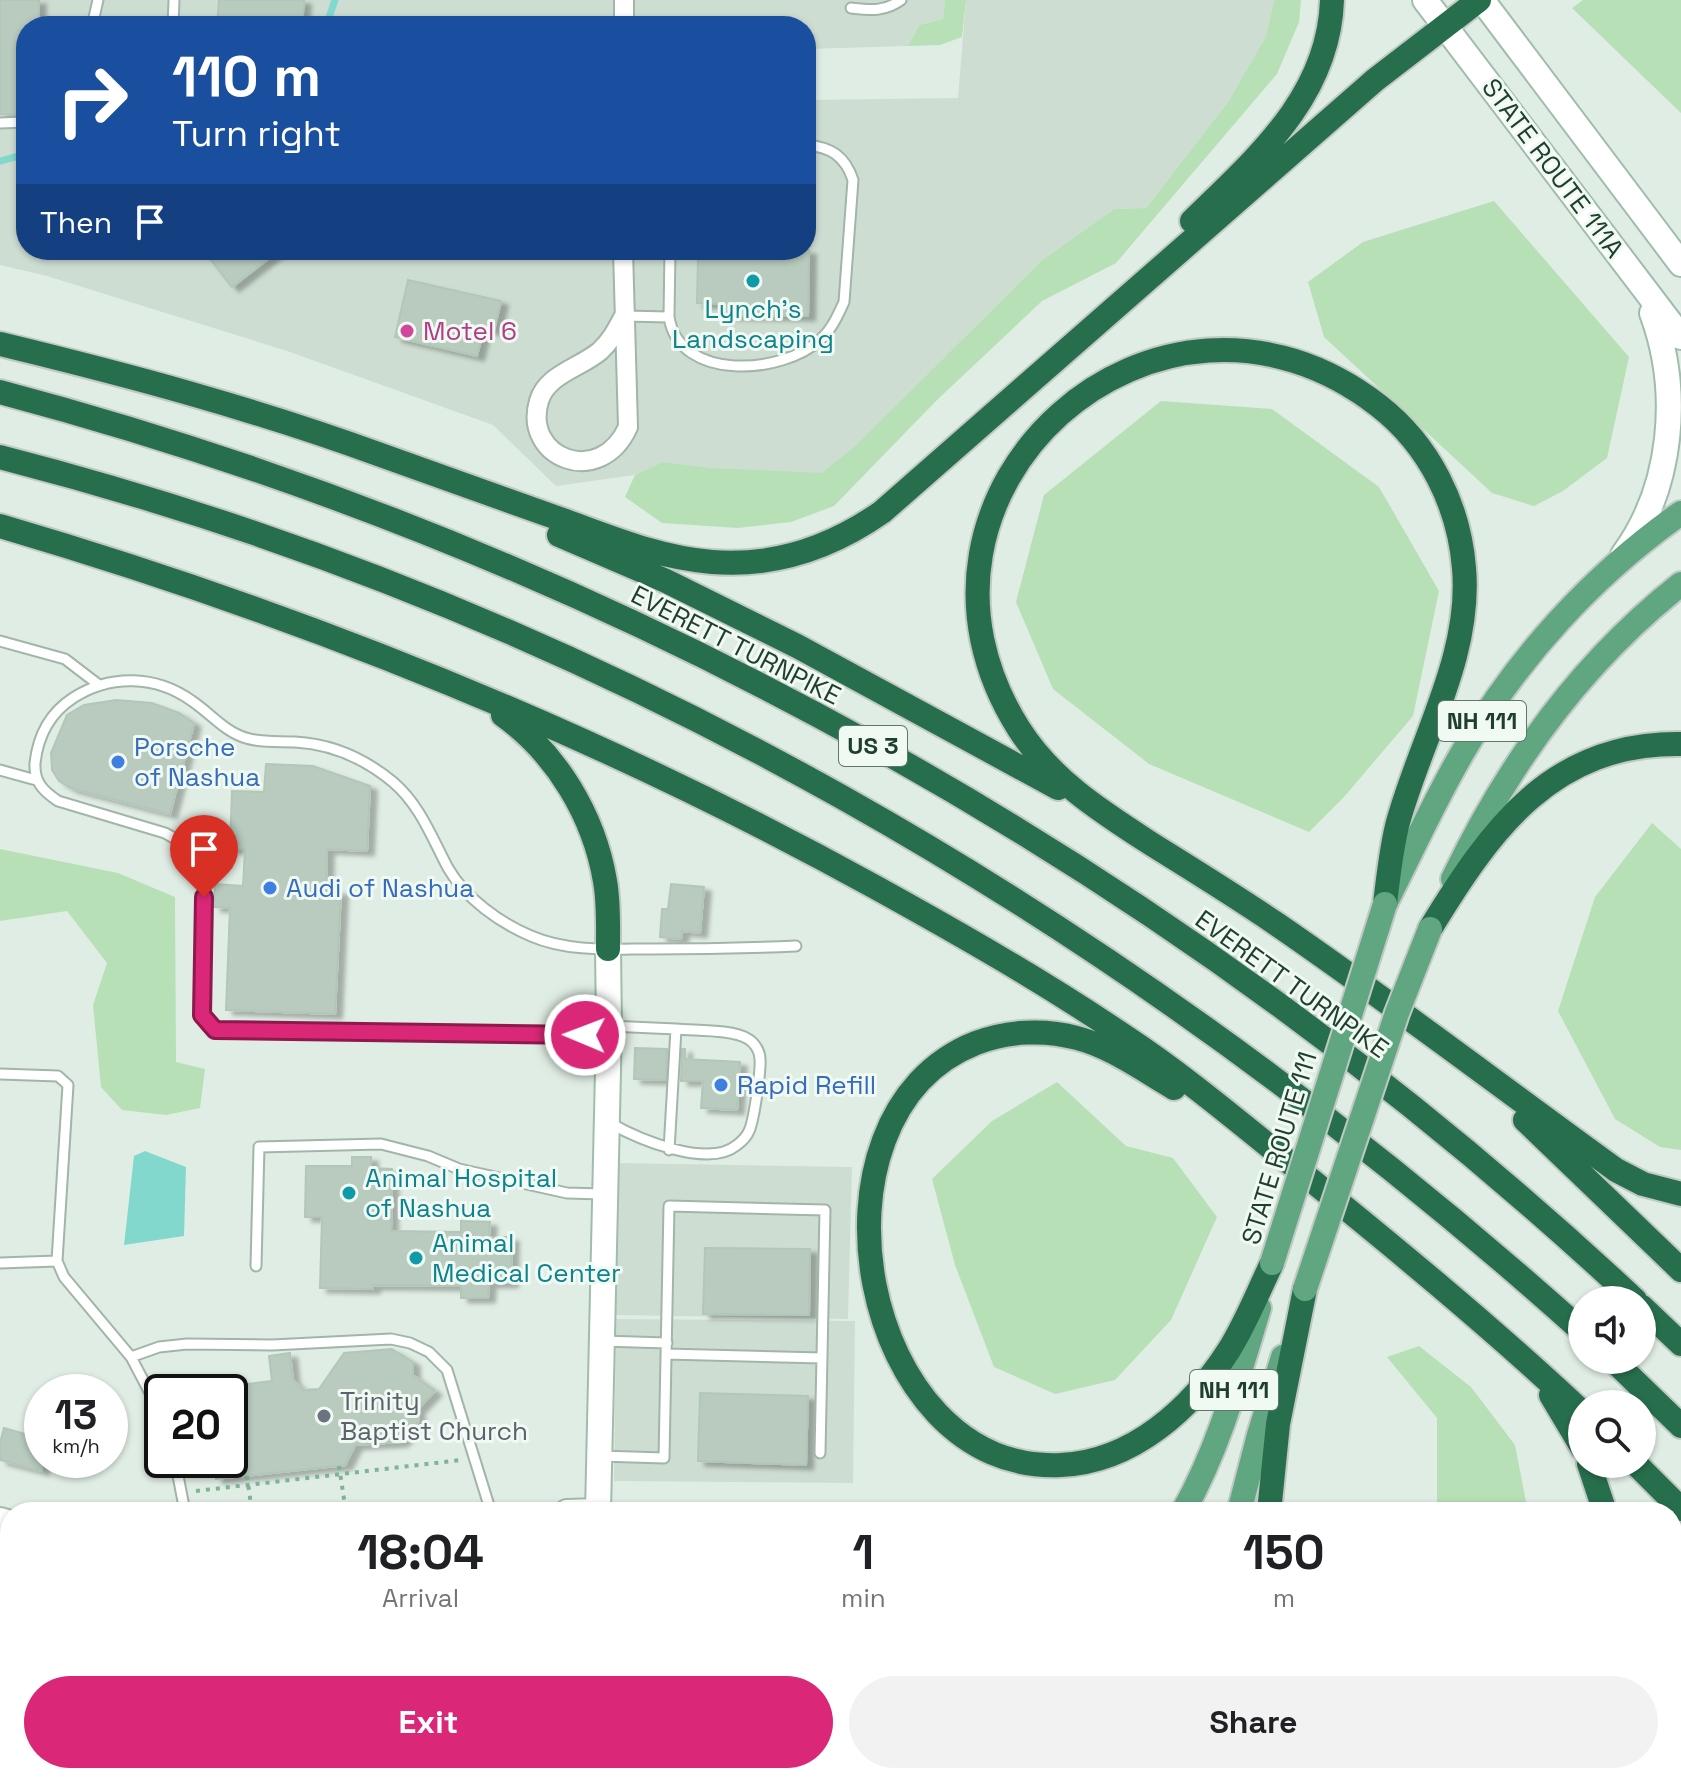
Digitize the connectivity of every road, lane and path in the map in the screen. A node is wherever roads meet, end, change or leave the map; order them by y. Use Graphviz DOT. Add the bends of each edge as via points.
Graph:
graph roads {
  1 [pos="901,0"];
  2 [pos="1332,0"];
  3 [pos="1425,0"];
  4 [pos="1480,0"];
  5 [pos="851,8"];
  6 [pos="1445,26"];
  7 [pos="816,146"];
  8 [pos="1622,259"];
  9 [pos="623,260"];
  10 [pos="670,260"];
  11 [pos="1681,264"];
  12 [pos="624,316"];
  13 [pos="669,317"];
  14 [pos="1681,337"];
  15 [pos="0,344"];
  16 [pos="0,392"];
  17 [pos="960,445"];
  18 [pos="359,447"];
  19 [pos="0,457"];
  20 [pos="1681,513"];
  21 [pos="0,526"];
  22 [pos="1617,564"];
  23 [pos="1681,584"];
  24 [pos="0,641"];
  25 [pos="99,685"];
  26 [pos="468,692"];
  27 [pos="1681,744"];
  28 [pos="0,770"];
  29 [pos="36,780"];
  30 [pos="1100,810"];
  31 [pos="1385,904"];
  32 [pos="1430,929"];
  33 [pos="796,946"];
  34 [pos="608,949"];
  35 [pos="1385,1002"];
  36 [pos="676,1029"];
  37 [pos="609,1030"];
  38 [pos="0,1074"];
  39 [pos="607,1122"];
  40 [pos="1258,1138"];
  41 [pos="669,1150"];
  42 [pos="606,1194"];
  43 [pos="1681,1194"];
  44 [pos="57,1261"];
  45 [pos="0,1263"];
  46 [pos="1272,1263"];
  47 [pos="256,1266"];
  48 [pos="1681,1270"];
  49 [pos="1619,1286"];
  50 [pos="1305,1289"];
  51 [pos="1568,1319"];
  52 [pos="1656,1320"];
  53 [pos="602,1341"];
  54 [pos="1505,1341"];
  55 [pos="1681,1344"];
  56 [pos="666,1349"];
  57 [pos="131,1357"];
  58 [pos="822,1358"];
  59 [pos="1627,1374"];
  60 [pos="144,1382"];
  61 [pos="1568,1399"];
  62 [pos="1568,1424"];
  63 [pos="1681,1426"];
  64 [pos="820,1453"];
  65 [pos="600,1456"];
  66 [pos="475,1458"];
  67 [pos="339,1466"];
  68 [pos="340,1474"];
  69 [pos="178,1478"];
  70 [pos="247,1478"];
  71 [pos="1594,1478"];
  72 [pos="1650,1478"];
  73 [pos="248,1485"];
  74 [pos="210,1489"];
  75 [pos="183,1502"];
  76 [pos="251,1502"];
  77 [pos="344,1502"];
  78 [pos="488,1502"];
  79 [pos="598,1502"];
  80 [pos="1188,1502"];
  81 [pos="1242,1502"];
  82 [pos="1270,1502"];
  83 [pos="1602,1502"];
  84 [pos="1674,1502"];
  1 -- 5 [label="lane" via="890,8"];
  2 -- 17 [label="highway" via="1314,75 1276,137"];
  3 -- 6 [label="main road, STATE ROUTE 111A"];
  4 -- 6 [label="highway"];
  4 -- 11 [label="main road, STATE ROUTE 111A"];
  6 -- 8 [label="main road, STATE ROUTE 111A"];
  6 -- 17 [label="highway" via="1375,80"];
  7 -- 13 [label="lane" via="837,154 853,180 844,302 820,339 778,363 725,365 694,354 679,342"];
  8 -- 14 [label="main road, STATE ROUTE 111A"];
  8 -- 22 [label="main road" via="1664,345 1671,400 1664,462 1652,503"];
  9 -- 12 [label="street"];
  10 -- 13 [label="lane"];
  12 -- 12 [label="street" via="628,427 622,441 598,460 568,460 544,442 536,412 540,397 560,375 599,352"];
  12 -- 13 [label="lane"];
  15 -- 18 [label="highway" via="221,402"];
  16 -- 49 [label="highway, EVERETT TURNPIKE / US 3" via="184,446 488,558 707,659 921,773 1126,899 1309,1028 1497,1177"];
  17 -- 18 [label="highway" via="850,533 789,556 738,562 691,560 638,547"];
  18 -- 30 [label="highway" via="666,581"];
  19 -- 51 [label="highway, US 3" via="212,519 437,601 658,701 857,806 1010,896 1212,1030 1416,1187"];
  20 -- 22 [label="main road, STATE ROUTE 111 / NH 111"];
  21 -- 26 [label="highway" via="285,620"];
  22 -- 31 [label="main road, STATE ROUTE 111 / NH 111" via="1564,616 1498,697 1449,775"];
  23 -- 32 [label="main road, NH 111" via="1596,663 1543,727 1478,829"];
  24 -- 25 [label="lane" via="65,659"];
  25 -- 29 [label="lane" via="63,705 48,721 38,745"];
  25 -- 34 [label="lane" via="116,679 162,686 249,739 348,752 397,785 415,806 450,871 490,912 538,939"];
  26 -- 34 [label="highway" via="528,736 578,800 602,867"];
  26 -- 40 [label="highway" via="654,773 920,912 1124,1036"];
  27 -- 32 [label="highway" via="1606,754 1541,788 1491,838"];
  28 -- 29 [label="lane"];
  29 -- 37 [label="lane" via="58,801 165,833 188,846 205,868 202,1015 215,1030"];
  30 -- 31 [label="highway" via="1039,756 1016,725 992,673 980,618 979,581 986,535 1001,492 1018,461 1055,417 1111,378 1160,360 1215,350 1296,360 1352,386 1402,427 1438,476 1460,537 1466,593 1462,621 1397,827"];
  30 -- 35 [label="highway"];
  31 -- 46 [label="main road, STATE ROUTE 111 / NH 111, bridge"];
  32 -- 50 [label="main road, NH 111, bridge"];
  33 -- 34 [label="lane"];
  34 -- 37 [label="main road"];
  35 -- 43 [label="highway" via="1616,1170"];
  35 -- 48 [label="highway" via="1511,1107"];
  36 -- 37 [label="lane"];
  36 -- 41 [label="lane"];
  36 -- 41 [label="lane" via="747,1038 760,1058 753,1119 736,1146 723,1152"];
  37 -- 39 [label="main road"];
  38 -- 44 [label="lane" via="58,1076 68,1085"];
  39 -- 41 [label="lane"];
  39 -- 42 [label="main road"];
  40 -- 46 [label="highway" via="1090,1042 1044,1032 982,1041 926,1073 894,1114 873,1184 873,1271 895,1349 931,1409 981,1447 1019,1461 1057,1465 1096,1460 1121,1450 1181,1409 1230,1349"];
  40 -- 54 [label="highway"];
  42 -- 47 [label="lane" via="552,1190 381,1144 259,1147"];
  42 -- 53 [label="main road"];
  44 -- 45 [label="lane"];
  44 -- 57 [label="lane" via="64,1277"];
  46 -- 80 [label="main road, STATE ROUTE 111 / NH 111" via="1224,1424"];
  50 -- 81 [label="main road, NH 111"];
  50 -- 82 [label="highway" via="1278,1424"];
  52 -- 55 [label="highway"];
  53 -- 56 [label="lane"];
  53 -- 65 [label="main road"];
  54 -- 61 [label="highway"];
  54 -- 62 [label="highway"];
  56 -- 58 [label="lane"];
  56 -- 58 [label="lane" via="669,1206 825,1210"];
  56 -- 65 [label="lane" via="664,1458"];
  57 -- 60 [label="lane"];
  57 -- 66 [label="lane" via="187,1344 391,1339 410,1343 447,1370"];
  58 -- 64 [label="lane"];
  59 -- 63 [label="highway"];
  65 -- 79 [label="main road"];
  66 -- 68 [label="path"];
  66 -- 78 [label="lane"];
  67 -- 68 [label="path"];
  68 -- 73 [label="path"];
  68 -- 77 [label="path"];
  69 -- 75 [label="lane"];
  70 -- 73 [label="path"];
  71 -- 83 [label="highway"];
  72 -- 84 [label="highway"];
  73 -- 74 [label="path"];
  73 -- 76 [label="path"];
}
